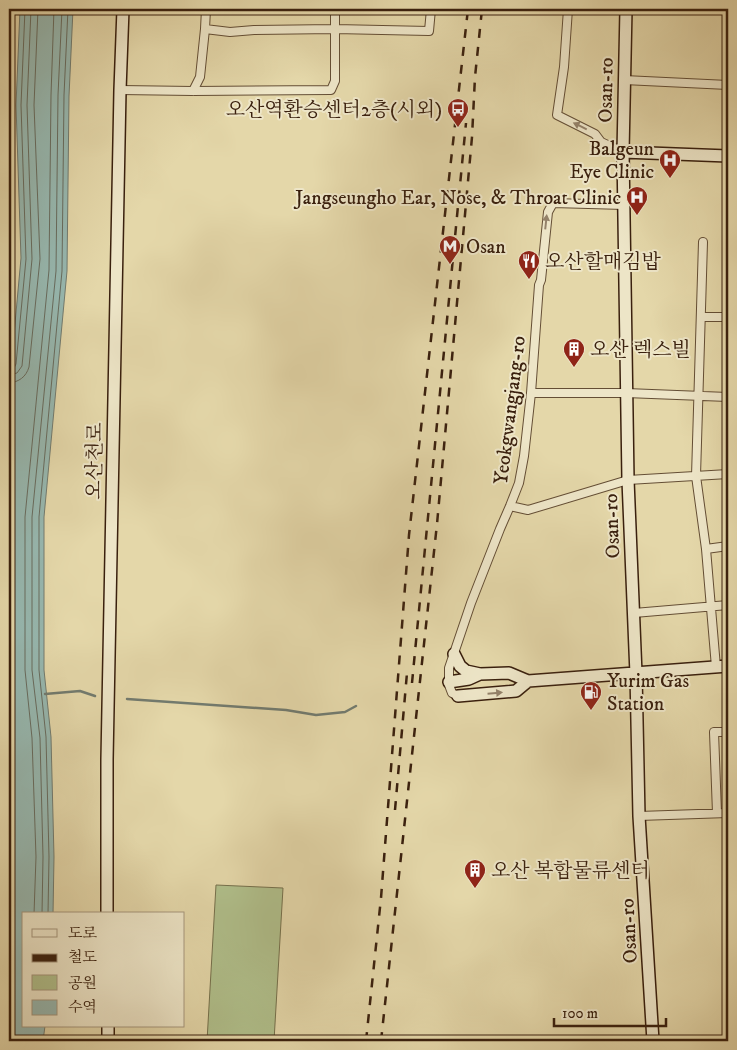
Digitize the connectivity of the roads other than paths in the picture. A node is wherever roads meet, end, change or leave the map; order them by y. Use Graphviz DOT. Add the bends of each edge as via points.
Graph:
graph roads {
  1 [pos="123,9"];
  2 [pos="206,9"];
  3 [pos="335,9"];
  4 [pos="431,9"];
  5 [pos="568,9"];
  6 [pos="626,9"];
  7 [pos="206,28"];
  8 [pos="335,29"];
  9 [pos="624,80"];
  10 [pos="728,85"];
  11 [pos="120,90"];
  12 [pos="192,91"];
  13 [pos="623,152"];
  14 [pos="728,156"];
  15 [pos="624,205"];
  16 [pos="703,242"];
  17 [pos="701,316"];
  18 [pos="728,317"];
  19 [pos="531,393"];
  20 [pos="626,393"];
  21 [pos="699,396"];
  22 [pos="728,397"];
  23 [pos="728,474"];
  24 [pos="696,476"];
  25 [pos="628,480"];
  26 [pos="510,506"];
  27 [pos="728,546"];
  28 [pos="706,549"];
  29 [pos="728,604"];
  30 [pos="710,606"];
  31 [pos="634,613"];
  32 [pos="454,654"];
  33 [pos="728,666"];
  34 [pos="716,668"];
  35 [pos="480,674"];
  36 [pos="636,674"];
  37 [pos="528,681"];
  38 [pos="449,682"];
  39 [pos="458,696"];
  40 [pos="728,732"];
  41 [pos="716,813"];
  42 [pos="728,813"];
  43 [pos="639,816"];
  44 [pos="107,912"];
  45 [pos="108,1028"];
  46 [pos="108,1041"];
  47 [pos="653,1041"];
  1 -- 11 [label="street, 오산천로"];
  2 -- 7 [label="street"];
  3 -- 8 [label="street"];
  4 -- 8 [label="street" via="429,31"];
  13 -- 5 [label="street, one-way" via="557,115"];
  6 -- 9 [label="street, Osan-ro"];
  7 -- 8 [label="street" via="230,32"];
  7 -- 12 [label="street" via="200,77"];
  8 -- 12 [label="street" via="335,81 332,90"];
  9 -- 10 [label="street"];
  9 -- 13 [label="street, Osan-ro"];
  11 -- 12 [label="street"];
  11 -- 44 [label="street, 오산천로" via="107,750"];
  13 -- 14 [label="street"];
  13 -- 15 [label="street, Osan-ro"];
  19 -- 15 [label="street, Yeokgwangjang-ro, one-way" via="548,212 553,203"];
  15 -- 20 [label="street, Osan-ro"];
  16 -- 17 [label="street"];
  17 -- 18 [label="street"];
  17 -- 21 [label="street"];
  19 -- 20 [label="street"];
  19 -- 26 [label="street, Yeokgwangjang-ro" via="519,483"];
  20 -- 21 [label="street"];
  20 -- 25 [label="street, Osan-ro"];
  21 -- 22 [label="street"];
  21 -- 24 [label="street"];
  23 -- 24 [label="street"];
  24 -- 25 [label="street"];
  24 -- 28 [label="street"];
  25 -- 26 [label="street" via="528,510"];
  25 -- 31 [label="street, Osan-ro"];
  26 -- 32 [label="street, Yeokgwangjang-ro"];
  27 -- 28 [label="street"];
  28 -- 30 [label="street"];
  29 -- 30 [label="street"];
  30 -- 31 [label="street"];
  30 -- 34 [label="street"];
  31 -- 36 [label="street, Osan-ro"];
  32 -- 35 [label="street" via="466,671"];
  32 -- 38 [label="street, Yeokgwangjang-ro"];
  33 -- 34 [label="street"];
  34 -- 36 [label="street"];
  35 -- 37 [label="street" via="509,673"];
  35 -- 38 [label="street"];
  36 -- 37 [label="street"];
  36 -- 43 [label="street, Osan-ro"];
  39 -- 37 [label="street, one-way" via="516,690"];
  38 -- 39 [label="street" via="452,693"];
  40 -- 41 [label="street" via="714,732"];
  41 -- 42 [label="street"];
  41 -- 43 [label="street"];
  43 -- 47 [label="street, Osan-ro"];
  45 -- 46 [label="street"];
}
